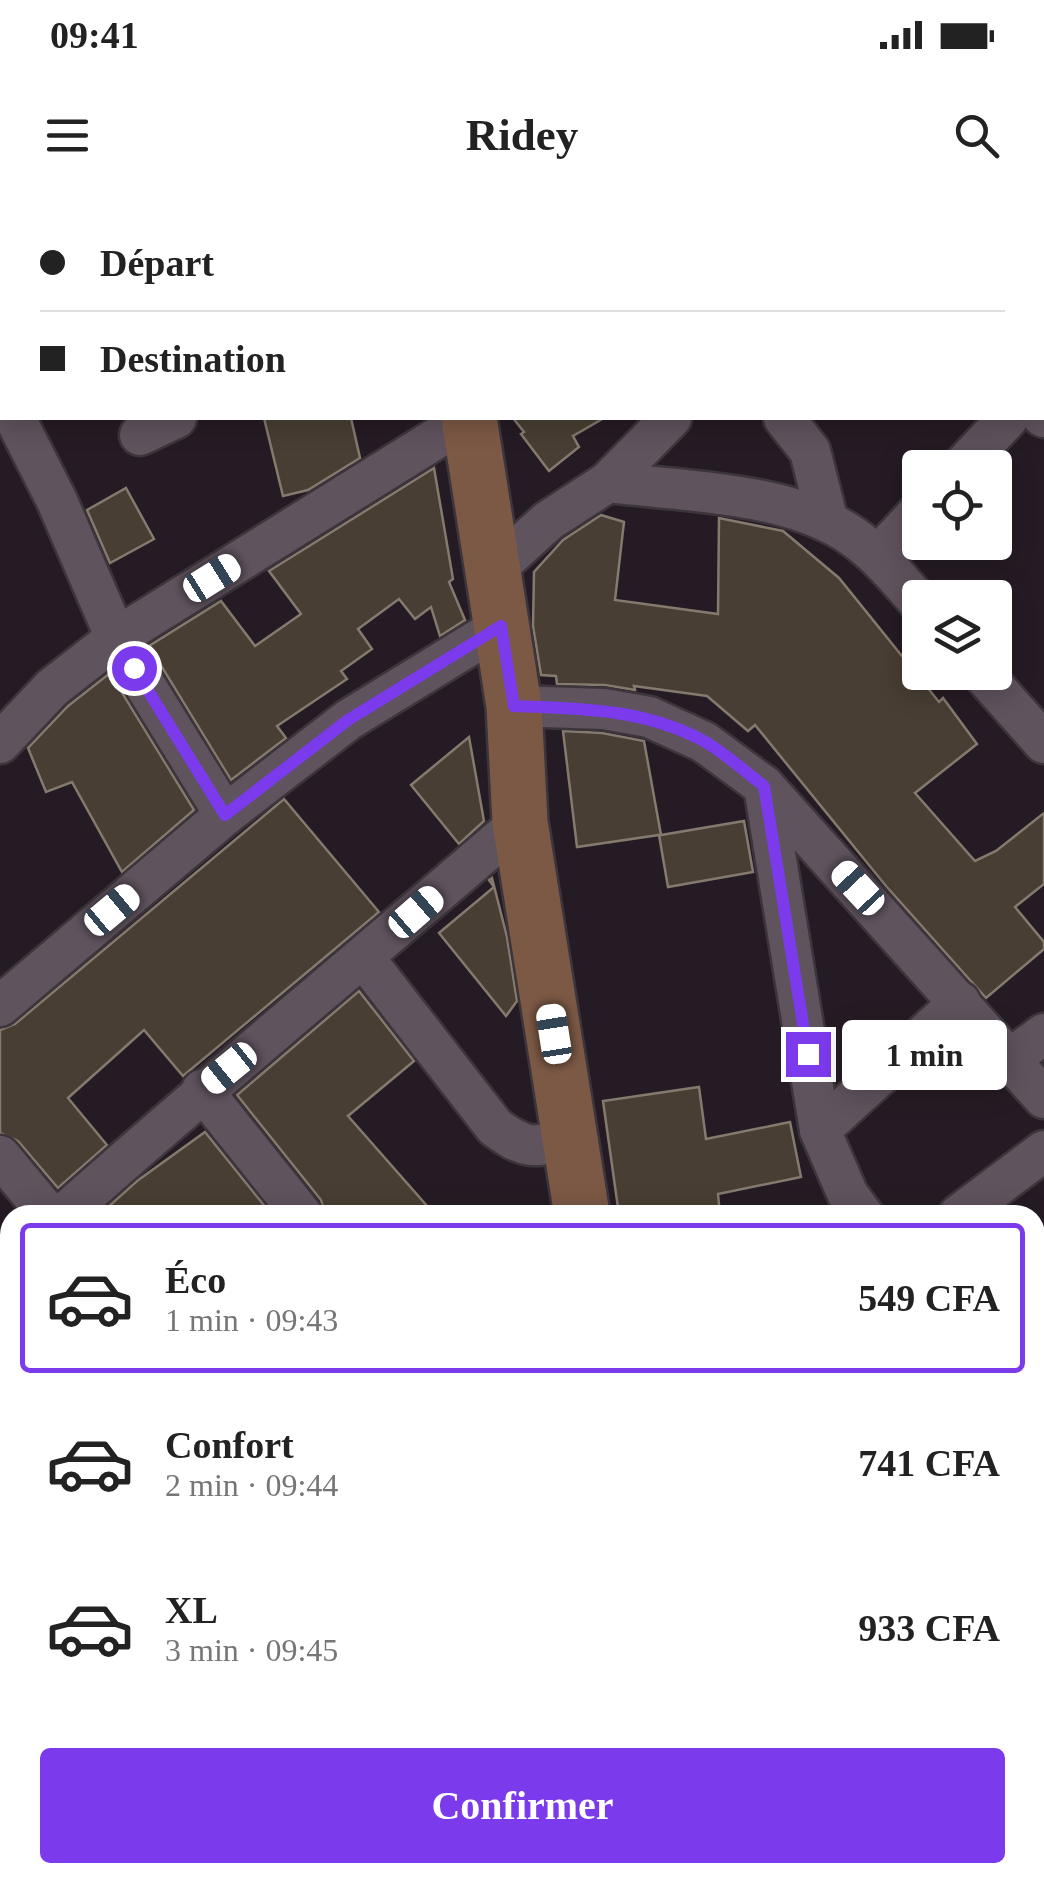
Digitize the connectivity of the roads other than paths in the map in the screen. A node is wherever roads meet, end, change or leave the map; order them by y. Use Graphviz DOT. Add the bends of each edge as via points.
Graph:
graph roads {
  1 [pos="16,420"];
  2 [pos="172,420"];
  3 [pos="466,420"];
  4 [pos="469,420"];
  5 [pos="670,420"];
  6 [pos="786,420"];
  7 [pos="1006,420"];
  8 [pos="140,435"];
  9 [pos="978,450"];
  10 [pos="608,482"];
  11 [pos="828,522"];
  12 [pos="902,530"];
  13 [pos="878,556"];
  14 [pos="493,571"];
  15 [pos="902,583"];
  16 [pos="501,626"];
  17 [pos="116,638"];
  18 [pos="998,690"];
  19 [pos="514,706"];
  20 [pos="0,743"];
  21 [pos="1044,743"];
  22 [pos="764,786"];
  23 [pos="225,815"];
  24 [pos="520,822"];
  25 [pos="364,958"];
  26 [pos="960,1002"];
  27 [pos="0,1006"];
  28 [pos="1044,1034"];
  29 [pos="1010,1059"];
  30 [pos="202,1090"];
  31 [pos="1044,1098"];
  32 [pos="820,1130"];
  33 [pos="570,1139"];
  34 [pos="1044,1151"];
  35 [pos="0,1156"];
  36 [pos="41,1205"];
  37 [pos="74,1205"];
  38 [pos="294,1205"];
  39 [pos="580,1205"];
  40 [pos="856,1205"];
  41 [pos="972,1205"];
  1 -- 17 [label="street"];
  2 -- 8 [label="street"];
  3 -- 17 [label="street"];
  4 -- 14 [label="main road"];
  5 -- 10 [label="street"];
  6 -- 11 [label="street" via="810,451"];
  7 -- 9 [label="street"];
  10 -- 11 [label="street" via="758,501"];
  10 -- 14 [label="street" via="548,520"];
  11 -- 13 [label="street"];
  12 -- 13 [label="street"];
  13 -- 15 [label="street"];
  14 -- 16 [label="main road"];
  16 -- 19 [label="main road"];
  16 -- 23 [label="street" via="348,720"];
  17 -- 20 [label="street" via="52,688"];
  17 -- 23 [label="street"];
  18 -- 21 [label="street"];
  19 -- 22 [label="street" via="650,717 704,742"];
  19 -- 24 [label="main road"];
  22 -- 26 [label="street"];
  22 -- 32 [label="street"];
  23 -- 27 [label="street"];
  24 -- 25 [label="street"];
  24 -- 33 [label="main road"];
  25 -- 30 [label="street"];
  25 -- 33 [label="street" via="495,1127 537,1148"];
  26 -- 29 [label="street"];
  26 -- 32 [label="street"];
  28 -- 29 [label="street"];
  29 -- 31 [label="street"];
  30 -- 37 [label="street"];
  30 -- 38 [label="street"];
  32 -- 40 [label="street"];
  33 -- 39 [label="main road"];
  34 -- 41 [label="street"];
  35 -- 36 [label="street"];
}
